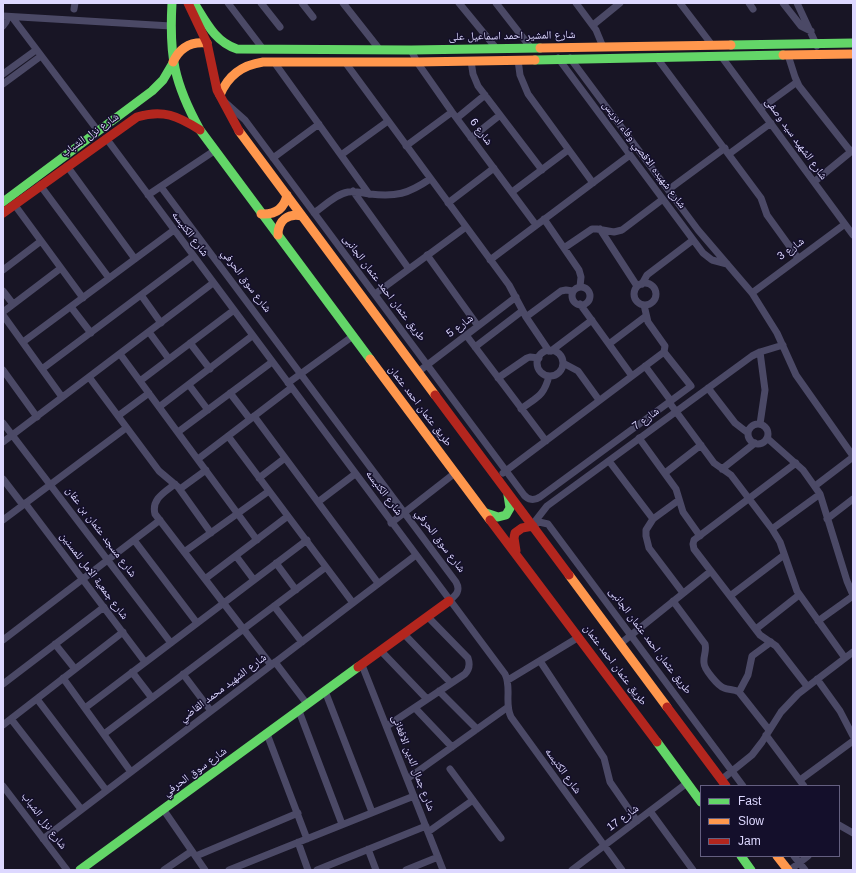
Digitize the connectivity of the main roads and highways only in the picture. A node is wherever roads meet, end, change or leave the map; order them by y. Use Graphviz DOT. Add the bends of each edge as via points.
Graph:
graph roads {
  1 [pos="172,3"];
  2 [pos="188,3"];
  3 [pos="194,3"];
  4 [pos="207,43"];
  5 [pos="853,43"];
  6 [pos="853,54"];
  7 [pos="173,63"];
  8 [pos="221,97"];
  9 [pos="200,130"];
  10 [pos="287,196"];
  11 [pos="3,202"];
  12 [pos="3,213"];
  13 [pos="261,214"];
  14 [pos="302,216"];
  15 [pos="278,236"];
  16 [pos="507,493"];
  17 [pos="485,512"];
  18 [pos="533,526"];
  19 [pos="516,553"];
  20 [pos="450,601"];
  21 [pos="723,783"];
  22 [pos="700,801"];
  23 [pos="742,857"];
  24 [pos="778,857"];
  25 [pos="80,870"];
  26 [pos="752,870"];
  27 [pos="789,870"];
  1 -- 7 [label="main road, طريق عثمان احمد عثمان"];
  2 -- 4 [label="main road, طريق عثمان احمد عثمان"];
  3 -- 5 [label="main road, شارع المشير احمد اسماعيل على" via="217,38 237,49 380,51"];
  4 -- 7 [label="main road, شارع نزل الشباب" via="192,42 186,45 175,56"];
  4 -- 8 [label="main road, طريق عثمان احمد عثمان"];
  6 -- 8 [label="main road" via="256,63 243,67 228,79"];
  7 -- 9 [label="main road, طريق عثمان احمد عثمان" via="182,94"];
  7 -- 11 [label="main road, شارع نزل الشباب" via="158,86"];
  8 -- 10 [label="main road, طريق عثمان احمد عثمان" via="240,132"];
  9 -- 12 [label="main road, شارع نزل الشباب" via="168,113 152,113 137,117"];
  9 -- 13 [label="main road, طريق عثمان احمد عثمان"];
  10 -- 13 [label="main road" via="278,211"];
  10 -- 14 [label="main road, طريق عثمان احمد عثمان"];
  13 -- 15 [label="main road, طريق عثمان احمد عثمان"];
  14 -- 15 [label="main road" via="294,215 283,220 278,227"];
  14 -- 16 [label="main road, طريق عثمان احمد عثمان"];
  15 -- 17 [label="main road, طريق عثمان احمد عثمان"];
  16 -- 17 [label="main road" via="510,508 506,515 498,517"];
  16 -- 18 [label="main road, طريق عثمان احمد عثمان"];
  17 -- 19 [label="main road, طريق عثمان احمد عثمان"];
  18 -- 19 [label="main road" via="515,532 513,538"];
  18 -- 21 [label="main road, طريق عثمان احمد عثمان"];
  19 -- 22 [label="main road, طريق عثمان احمد عثمان"];
  20 -- 25 [label="main road, شارع سوق الحرفي"];
  23 -- 26 [label="main road"];
  24 -- 27 [label="main road"];
}
